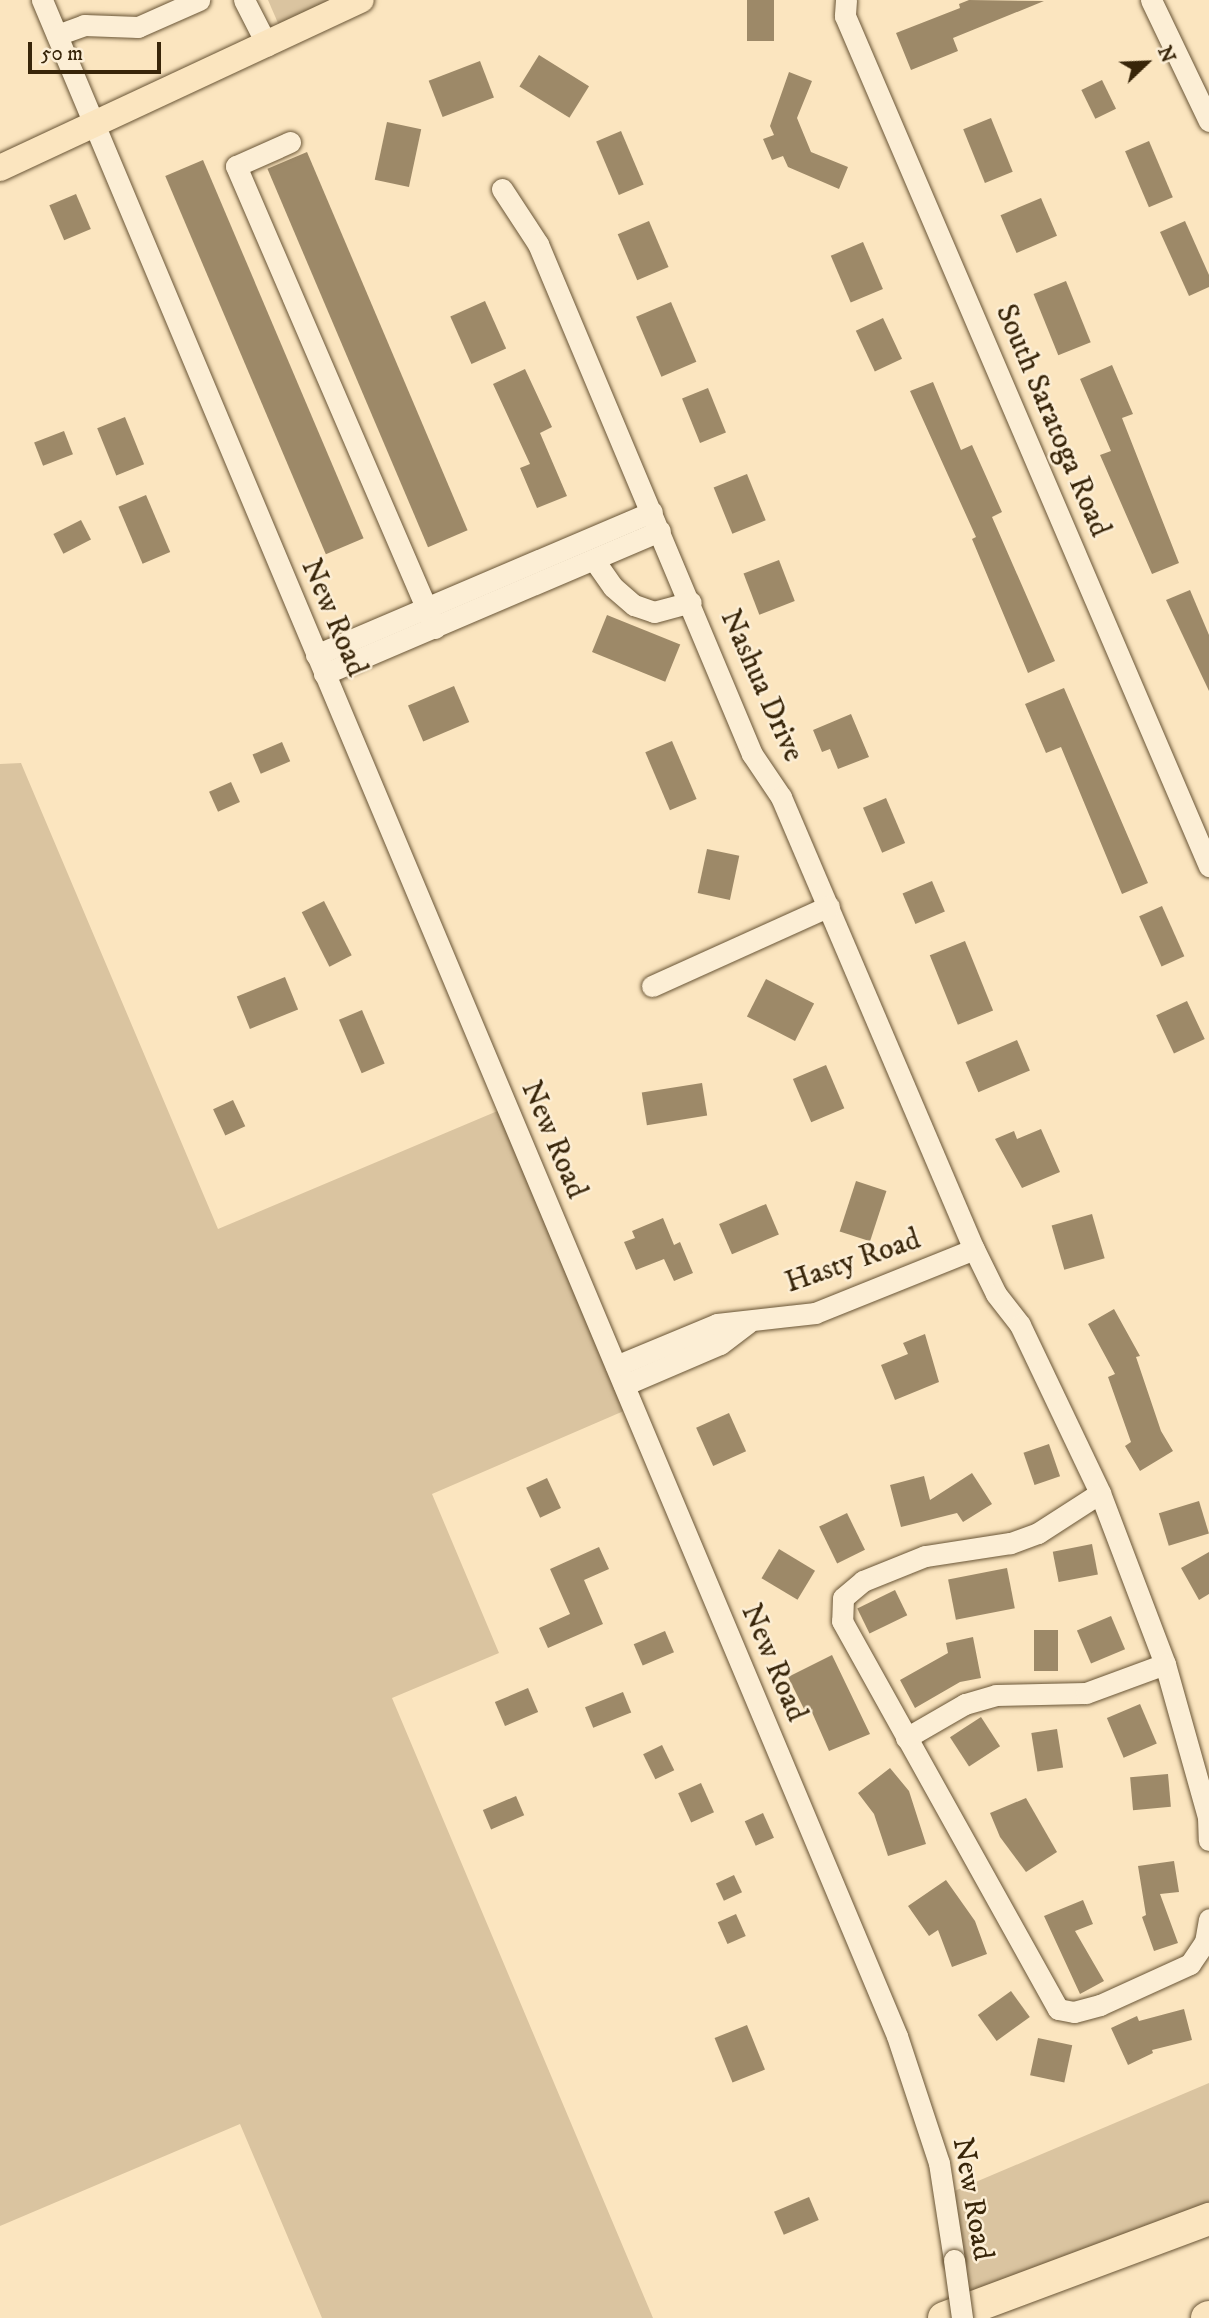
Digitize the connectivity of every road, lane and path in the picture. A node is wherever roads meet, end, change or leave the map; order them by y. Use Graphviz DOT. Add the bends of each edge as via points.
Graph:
graph roads {
  1 [pos="42,0"];
  2 [pos="199,0"];
  3 [pos="244,0"];
  4 [pos="361,0"];
  5 [pos="846,0"];
  6 [pos="1151,0"];
  7 [pos="57,35"];
  8 [pos="267,45"];
  9 [pos="1209,121"];
  10 [pos="94,125"];
  11 [pos="290,142"];
  12 [pos="0,168"];
  13 [pos="502,189"];
  14 [pos="656,521"];
  15 [pos="594,560"];
  16 [pos="544,570"];
  17 [pos="691,602"];
  18 [pos="431,618"];
  19 [pos="320,664"];
  20 [pos="1209,866"];
  21 [pos="829,906"];
  22 [pos="652,986"];
  23 [pos="975,1249"];
  24 [pos="620,1375"];
  25 [pos="1100,1493"];
  26 [pos="1165,1664"];
  27 [pos="906,1738"];
  28 [pos="1209,1840"];
  29 [pos="1209,1919"];
  30 [pos="1209,2218"];
  31 [pos="944,2318"];
  32 [pos="962,2318"];
  1 -- 7 [label="street, New Road"];
  2 -- 7 [label="street" via="138,27 84,25"];
  3 -- 8 [label="street"];
  4 -- 8 [label="main road"];
  5 -- 20 [label="street, South Saratoga Road" via="845,16"];
  6 -- 9 [label="street"];
  7 -- 10 [label="street, New Road"];
  8 -- 10 [label="main road"];
  10 -- 12 [label="main road"];
  10 -- 19 [label="street, New Road"];
  11 -- 18 [label="street" via="236,166"];
  13 -- 14 [label="street, Nashua Drive" via="538,244"];
  14 -- 15 [label="street"];
  14 -- 16 [label="street"];
  14 -- 17 [label="street, Nashua Drive"];
  15 -- 16 [label="street"];
  15 -- 17 [label="street" via="613,587 634,605 654,612"];
  16 -- 18 [label="street"];
  17 -- 21 [label="street, Nashua Drive" via="752,754 781,796"];
  18 -- 19 [label="street"];
  19 -- 24 [label="street, New Road"];
  21 -- 22 [label="street"];
  21 -- 23 [label="street, Nashua Drive"];
  23 -- 24 [label="street, Hasty Road" via="815,1313 748,1323 720,1343"];
  23 -- 25 [label="street, Nashua Drive" via="996,1294 1020,1325"];
  24 -- 32 [label="street, New Road, bridge" via="921,2098 939,2163"];
  25 -- 26 [label="street, Nashua Drive"];
  25 -- 27 [label="street" via="1038,1533 1010,1543 925,1556 863,1581 842,1598 842,1621"];
  26 -- 27 [label="street" via="1086,1693 986,1698 965,1704"];
  26 -- 28 [label="street, Nashua Drive" via="1208,1817"];
  27 -- 29 [label="street" via="1058,2009 1074,2012 1100,2005 1190,1964 1205,1942"];
  30 -- 31 [label="highway"];
}
